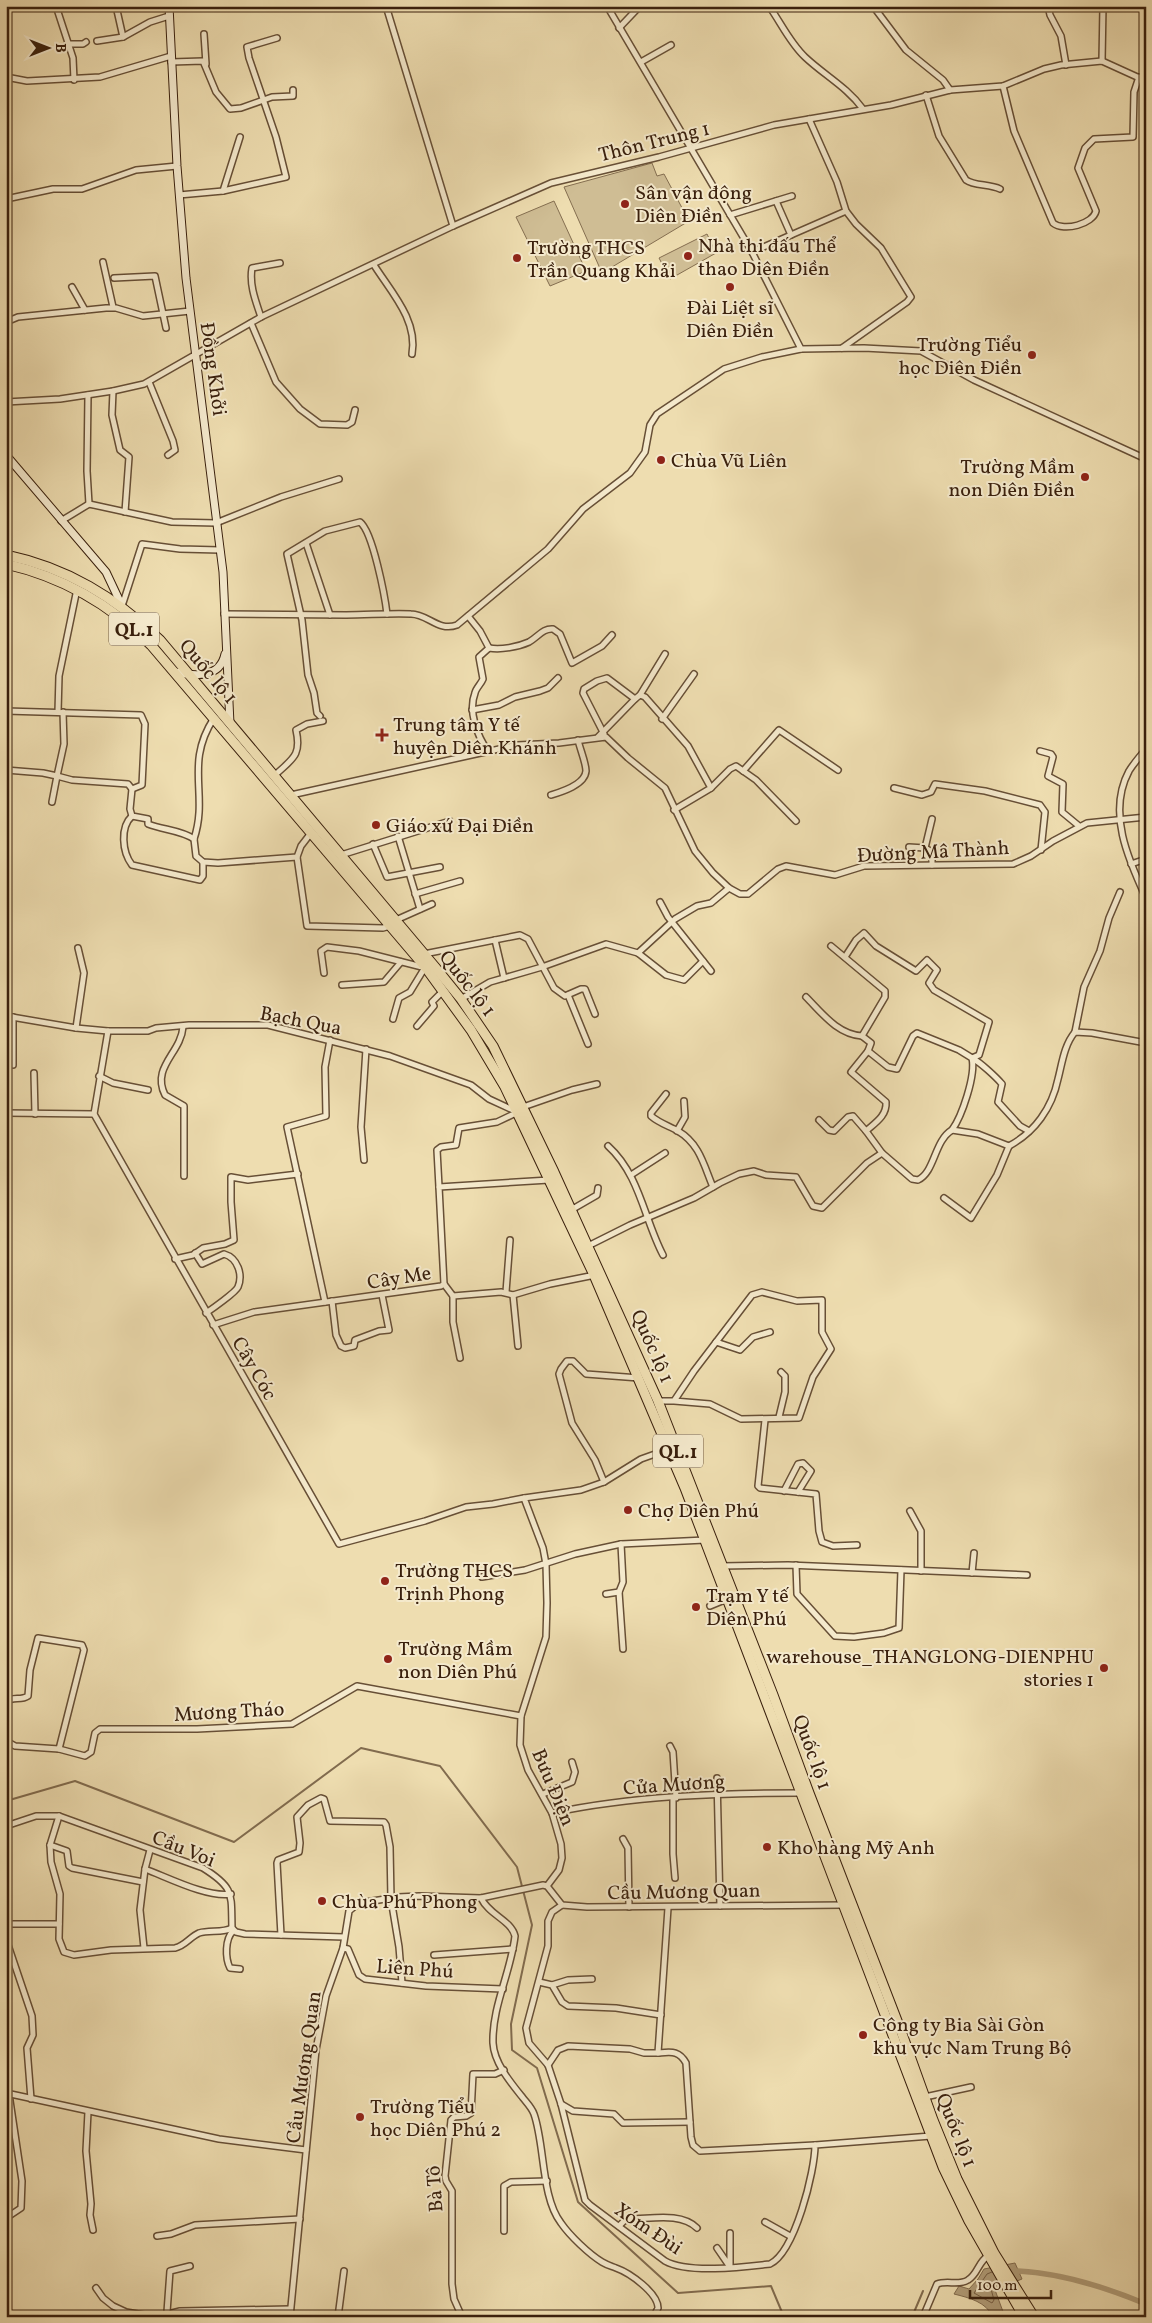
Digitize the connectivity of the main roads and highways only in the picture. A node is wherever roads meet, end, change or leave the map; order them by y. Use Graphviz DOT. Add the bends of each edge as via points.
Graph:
graph roads {
  1 [pos="168,6"];
  2 [pos="6,455"];
  3 [pos="6,554"];
  4 [pos="6,564"];
  5 [pos="122,606"];
  6 [pos="226,649"];
  7 [pos="175,672"];
  8 [pos="191,676"];
  9 [pos="230,724"];
  10 [pos="230,737"];
  11 [pos="393,923"];
  12 [pos="521,1109"];
  13 [pos="598,1274"];
  14 [pos="991,2254"];
  15 [pos="1024,2317"];
  16 [pos="1034,2317"];
  1 -- 6 [label="main road, Đồng Khởi" via="177,166 190,311 220,550"];
  2 -- 5 [label="main road" via="109,576"];
  3 -- 5 [label="highway, Quốc lộ 1 / QL.1" via="62,572"];
  4 -- 7 [label="highway, Quốc lộ 1 / QL.1" via="40,573 78,589 124,620"];
  5 -- 8 [label="highway, Quốc lộ 1 / QL.1" via="160,640"];
  6 -- 8 [label="main road" via="218,668 204,675"];
  6 -- 9 [label="main road, Đồng Khởi"];
  7 -- 8 [label="main road"];
  7 -- 10 [label="highway, Quốc lộ 1 / QL.1"];
  8 -- 9 [label="highway, Quốc lộ 1 / QL.1"];
  9 -- 10 [label="main road, Đồng Khởi"];
  9 -- 11 [label="highway, Quốc lộ 1 / QL.1" via="341,855"];
  10 -- 11 [label="highway, Quốc lộ 1 / QL.1"];
  11 -- 12 [label="highway, Quốc lộ 1 / QL.1" via="444,991"];
  11 -- 12 [label="highway, Quốc lộ 1 / QL.1" via="461,999 494,1046"];
  12 -- 13 [label="highway, Quốc lộ 1 / QL.1" via="588,1246"];
  12 -- 13 [label="highway, Quốc lộ 1 / QL.1" via="549,1180"];
  13 -- 14 [label="highway, Quốc lộ 1 / QL.1" via="658,1401 957,2179"];
  13 -- 14 [label="highway, Quốc lộ 1 / QL.1" via="705,1540 932,2136 960,2205"];
  14 -- 15 [label="highway, Quốc lộ 1 / QL.1"];
  14 -- 16 [label="highway, Quốc lộ 1 / QL.1"];
}
